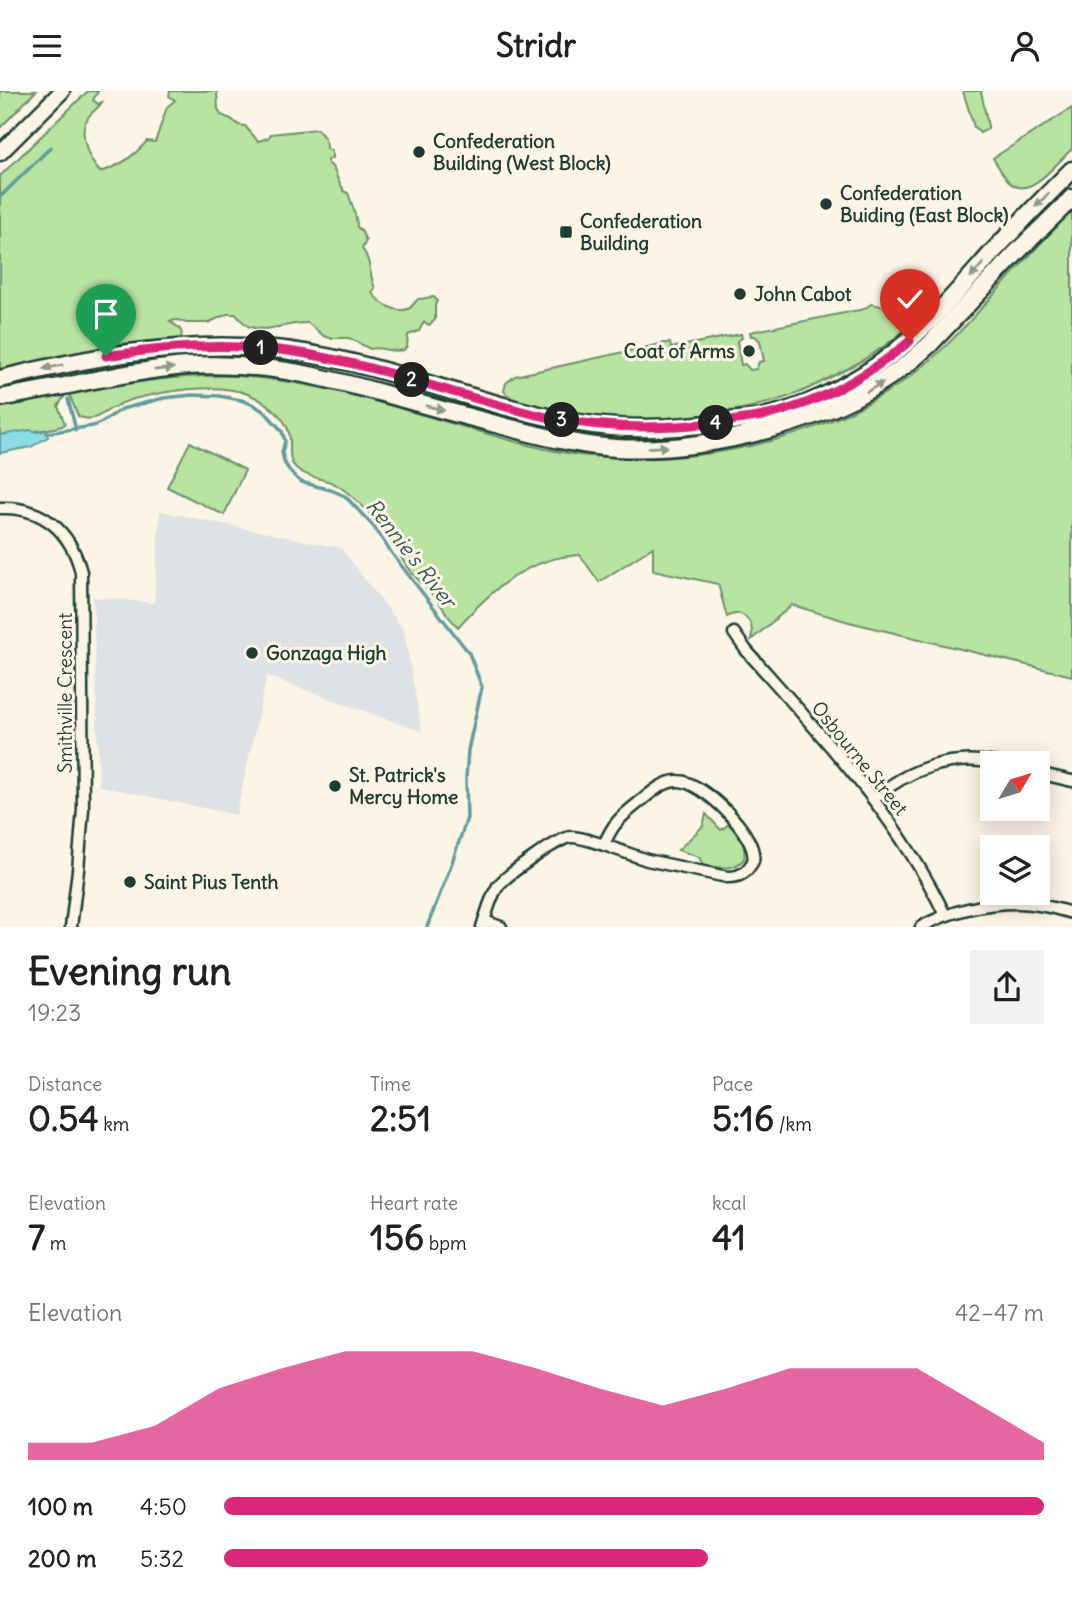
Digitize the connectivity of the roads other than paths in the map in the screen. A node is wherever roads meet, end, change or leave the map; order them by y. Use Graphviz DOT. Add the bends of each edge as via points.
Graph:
graph roads {
  1 [pos="62,91"];
  2 [pos="0,153"];
  3 [pos="1072,170"];
  4 [pos="1072,198"];
  5 [pos="0,379"];
  6 [pos="0,398"];
  7 [pos="0,508"];
  8 [pos="734,633"];
  9 [pos="980,762"];
  10 [pos="1050,776"];
  11 [pos="1072,781"];
  12 [pos="873,799"];
  13 [pos="604,845"];
  14 [pos="1072,912"];
  15 [pos="945,915"];
  16 [pos="483,924"];
  17 [pos="71,927"];
  18 [pos="501,927"];
  19 [pos="921,927"];
  1 -- 2 [label="main road"];
  3 -- 5 [label="main road, one-way" via="898,351 824,395 758,418 660,428 582,424 363,366 265,348 162,348"];
  6 -- 4 [label="main road, one-way" via="162,369 240,367 328,379 576,443 637,448 725,440 803,420 852,400 893,375 929,345"];
  7 -- 17 [label="street, Smithville Crescent" via="32,513 55,526 73,546 81,572 83,809"];
  8 -- 12 [label="street, Osbourne Street"];
  9 -- 12 [label="street" via="936,764 913,772"];
  10 -- 11 [label="street"];
  12 -- 15 [label="street, Osbourne Street" via="917,860"];
  13 -- 13 [label="street" via="647,860 727,877 743,873 753,853 728,813 702,790 680,781 661,786 616,822"];
  13 -- 16 [label="street" via="571,837 556,842 499,884"];
  14 -- 15 [label="street" via="1017,903"];
  15 -- 19 [label="street"];
  16 -- 18 [label="street"];
}
